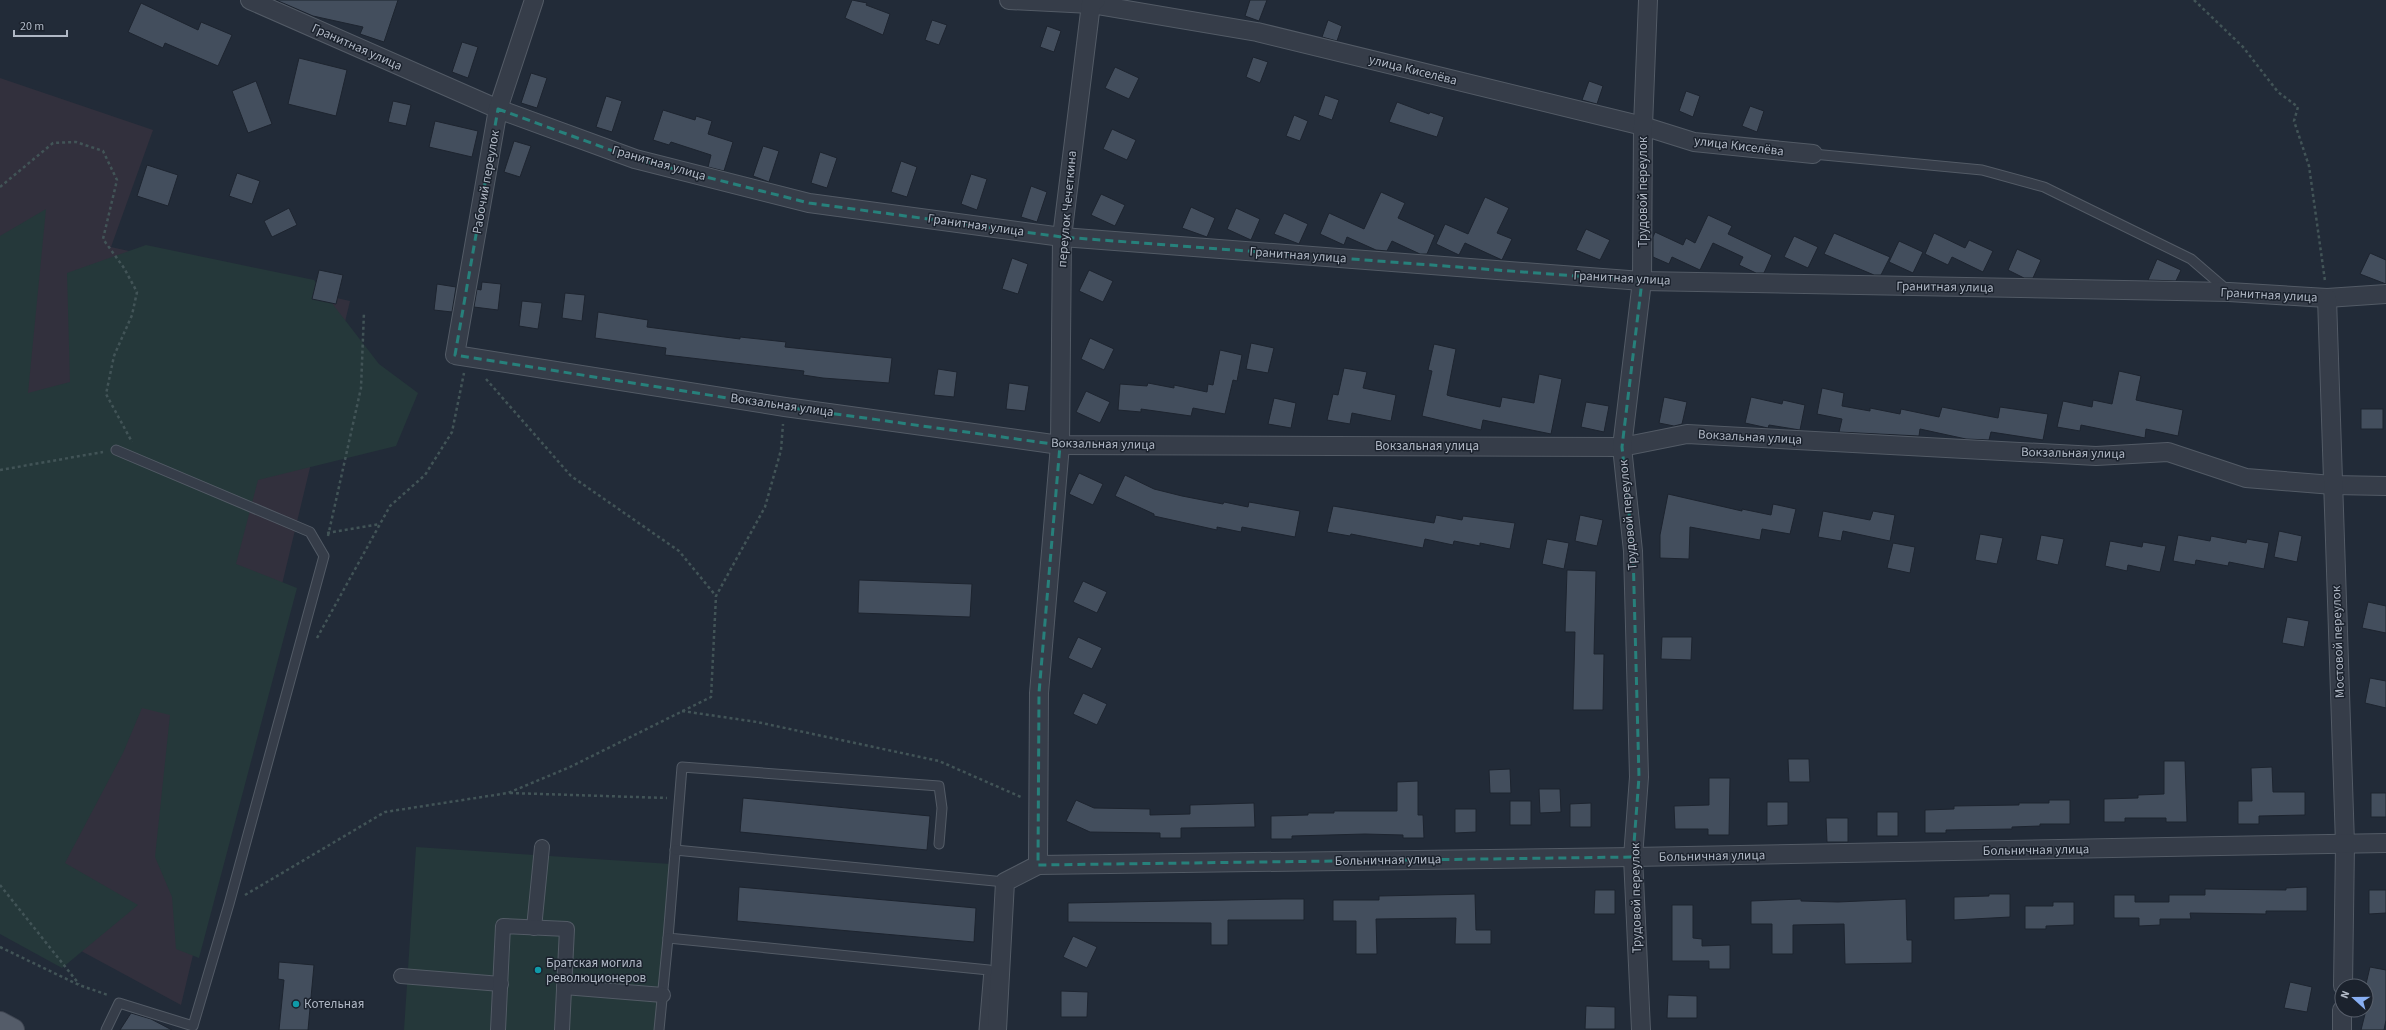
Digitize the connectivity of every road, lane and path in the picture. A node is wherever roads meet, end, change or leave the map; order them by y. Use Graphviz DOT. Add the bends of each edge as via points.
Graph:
graph roads {
  1 [pos="250,0"];
  2 [pos="534,0"];
  3 [pos="1009,0"];
  4 [pos="1648,0"];
  5 [pos="2194,0"];
  6 [pos="1093,2"];
  7 [pos="498,109"];
  8 [pos="1643,126"];
  9 [pos="1813,154"];
  10 [pos="0,187"];
  11 [pos="1062,237"];
  12 [pos="1642,281"];
  13 [pos="2229,292"];
  14 [pos="2386,294"];
  15 [pos="2327,298"];
  16 [pos="364,312"];
  17 [pos="468,357"];
  18 [pos="785,407"];
  19 [pos="1060,445"];
  20 [pos="1622,447"];
  21 [pos="116,450"];
  22 [pos="140,461"];
  23 [pos="0,470"];
  24 [pos="2333,485"];
  25 [pos="2386,486"];
  26 [pos="380,524"];
  27 [pos="310,532"];
  28 [pos="328,534"];
  29 [pos="324,556"];
  30 [pos="716,596"];
  31 [pos="315,642"];
  32 [pos="682,711"];
  33 [pos="508,793"];
  34 [pos="679,798"];
  35 [pos="1038,804"];
  36 [pos="2386,843"];
  37 [pos="939,844"];
  38 [pos="2345,844"];
  39 [pos="542,847"];
  40 [pos="675,850"];
  41 [pos="1633,857"];
  42 [pos="1038,865"];
  43 [pos="1005,882"];
  44 [pos="0,885"];
  45 [pos="229,904"];
  46 [pos="534,928"];
  47 [pos="668,938"];
  48 [pos="0,947"];
  49 [pos="400,976"];
  50 [pos="2343,978"];
  51 [pos="500,984"];
  52 [pos="79,985"];
  53 [pos="564,987"];
  54 [pos="663,995"];
  55 [pos="115,998"];
  56 [pos="2342,1018"];
  57 [pos="0,1023"];
  58 [pos="13,1030"];
  59 [pos="106,1030"];
  60 [pos="498,1030"];
  61 [pos="562,1030"];
  62 [pos="659,1030"];
  63 [pos="984,1030"];
  64 [pos="997,1030"];
  65 [pos="1641,1030"];
  66 [pos="2342,1030"];
  1 -- 7 [label="street, Гранитная улица"];
  2 -- 7 [label="street, Рабочий переулок"];
  3 -- 6 [label="street, улица Киселёва"];
  4 -- 8 [label="street, Трудовой переулок"];
  5 -- 15 [label="path" via="2243,47 2278,92 2298,107 2294,121 2309,166"];
  6 -- 8 [label="street, улица Киселёва" via="1257,32"];
  6 -- 11 [label="street, переулок Чечеткина"];
  7 -- 11 [label="street, Гранитная улица" via="635,159 809,203"];
  7 -- 17 [label="street, Рабочий переулок" via="455,355"];
  8 -- 9 [label="street, улица Киселёва" via="1694,142"];
  8 -- 12 [label="street, Трудовой переулок"];
  9 -- 13 [label="lane" via="1982,170 2044,187 2190,259"];
  10 -- 22 [label="path" via="53,143 76,142 104,151 118,180 103,238 137,292 132,314 114,356 106,394"];
  11 -- 12 [label="street, Гранитная улица"];
  11 -- 19 [label="street, переулок Чечеткина"];
  12 -- 13 [label="street, Гранитная улица"];
  12 -- 20 [label="street, Трудовой переулок"];
  13 -- 15 [label="street, Гранитная улица"];
  14 -- 15 [label="street, Гранитная улица"];
  15 -- 24 [label="street, Мостовой переулок"];
  16 -- 28 [label="path" via="361,388"];
  17 -- 18 [label="street, Вокзальная улица"];
  17 -- 26 [label="path" via="452,432 425,475 390,506"];
  17 -- 30 [label="path" via="571,476 679,551"];
  18 -- 19 [label="street, Вокзальная улица"];
  18 -- 30 [label="path" via="781,450 765,507"];
  19 -- 20 [label="street, Вокзальная улица"];
  19 -- 35 [label="street, переулок Чечеткина" via="1039,693"];
  20 -- 24 [label="street, Вокзальная улица" via="1687,434 2096,456 2168,452 2246,478"];
  20 -- 41 [label="street, Трудовой переулок" via="1633,551 1639,770"];
  21 -- 22 [label="lane"];
  21 -- 23 [label="path"];
  22 -- 27 [label="lane"];
  24 -- 25 [label="street, Вокзальная улица"];
  24 -- 38 [label="street, Мостовой переулок"];
  26 -- 28 [label="path"];
  26 -- 31 [label="path"];
  27 -- 28 [label="path"];
  27 -- 29 [label="lane"];
  28 -- 29 [label="path"];
  29 -- 45 [label="lane"];
  30 -- 32 [label="path" via="710,696"];
  32 -- 33 [label="path" via="570,767"];
  32 -- 35 [label="path" via="757,722 939,761"];
  33 -- 34 [label="path"];
  33 -- 45 [label="path" via="385,812"];
  34 -- 37 [label="lane" via="682,767 939,786 942,808"];
  34 -- 40 [label="lane"];
  35 -- 42 [label="street, переулок Чечеткина"];
  36 -- 38 [label="street, Больничная улица"];
  38 -- 41 [label="street, Больничная улица"];
  38 -- 50 [label="street, Мостовой переулок"];
  39 -- 46 [label="street"];
  40 -- 43 [label="lane"];
  40 -- 47 [label="lane"];
  41 -- 42 [label="street, Больничная улица"];
  41 -- 65 [label="street, Трудовой переулок"];
  42 -- 43 [label="street"];
  43 -- 64 [label="street"];
  44 -- 52 [label="path"];
  45 -- 59 [label="lane" via="193,1026 119,1002"];
  46 -- 51 [label="street" via="503,926"];
  46 -- 53 [label="street" via="567,929"];
  47 -- 54 [label="lane"];
  47 -- 63 [label="lane" via="989,970"];
  48 -- 52 [label="path"];
  49 -- 51 [label="street"];
  51 -- 60 [label="street"];
  52 -- 55 [label="path"];
  53 -- 54 [label="street"];
  53 -- 61 [label="street"];
  54 -- 62 [label="lane"];
  56 -- 66 [label="street"];
  57 -- 58 [label="main road"];
}
